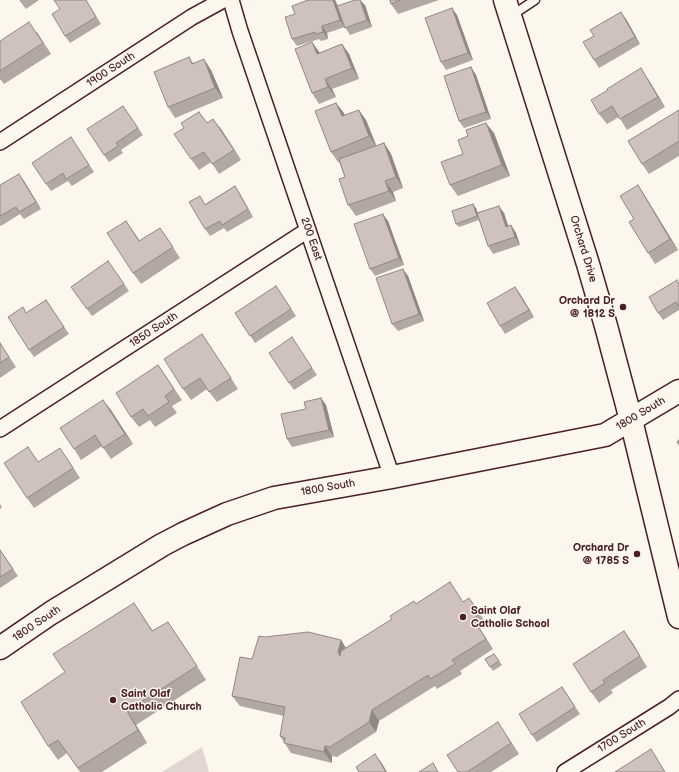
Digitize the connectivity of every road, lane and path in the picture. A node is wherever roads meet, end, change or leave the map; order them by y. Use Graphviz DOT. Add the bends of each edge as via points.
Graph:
graph roads {
  1 [pos="223,0"];
  2 [pos="231,0"];
  3 [pos="535,0"];
  4 [pos="507,8"];
  5 [pos="0,142"];
  6 [pos="308,230"];
  7 [pos="679,391"];
  8 [pos="631,420"];
  9 [pos="0,429"];
  10 [pos="392,477"];
  11 [pos="679,618"];
  12 [pos="0,648"];
  13 [pos="679,699"];
  14 [pos="565,772"];
  1 -- 5 [label="street, 1900 South" via="192,17"];
  2 -- 6 [label="street, 200 East"];
  3 -- 4 [label="lane"];
  4 -- 8 [label="main road, Orchard Drive" via="588,264"];
  6 -- 9 [label="street, 1850 South"];
  6 -- 10 [label="street, 200 East"];
  7 -- 8 [label="main road, 1800 South"];
  8 -- 10 [label="main road, 1800 South" via="605,435"];
  8 -- 11 [label="main road, Orchard Drive"];
  10 -- 12 [label="main road, 1800 South" via="274,498 205,523 149,553 51,613"];
  13 -- 14 [label="street, 1700 South"];
}
